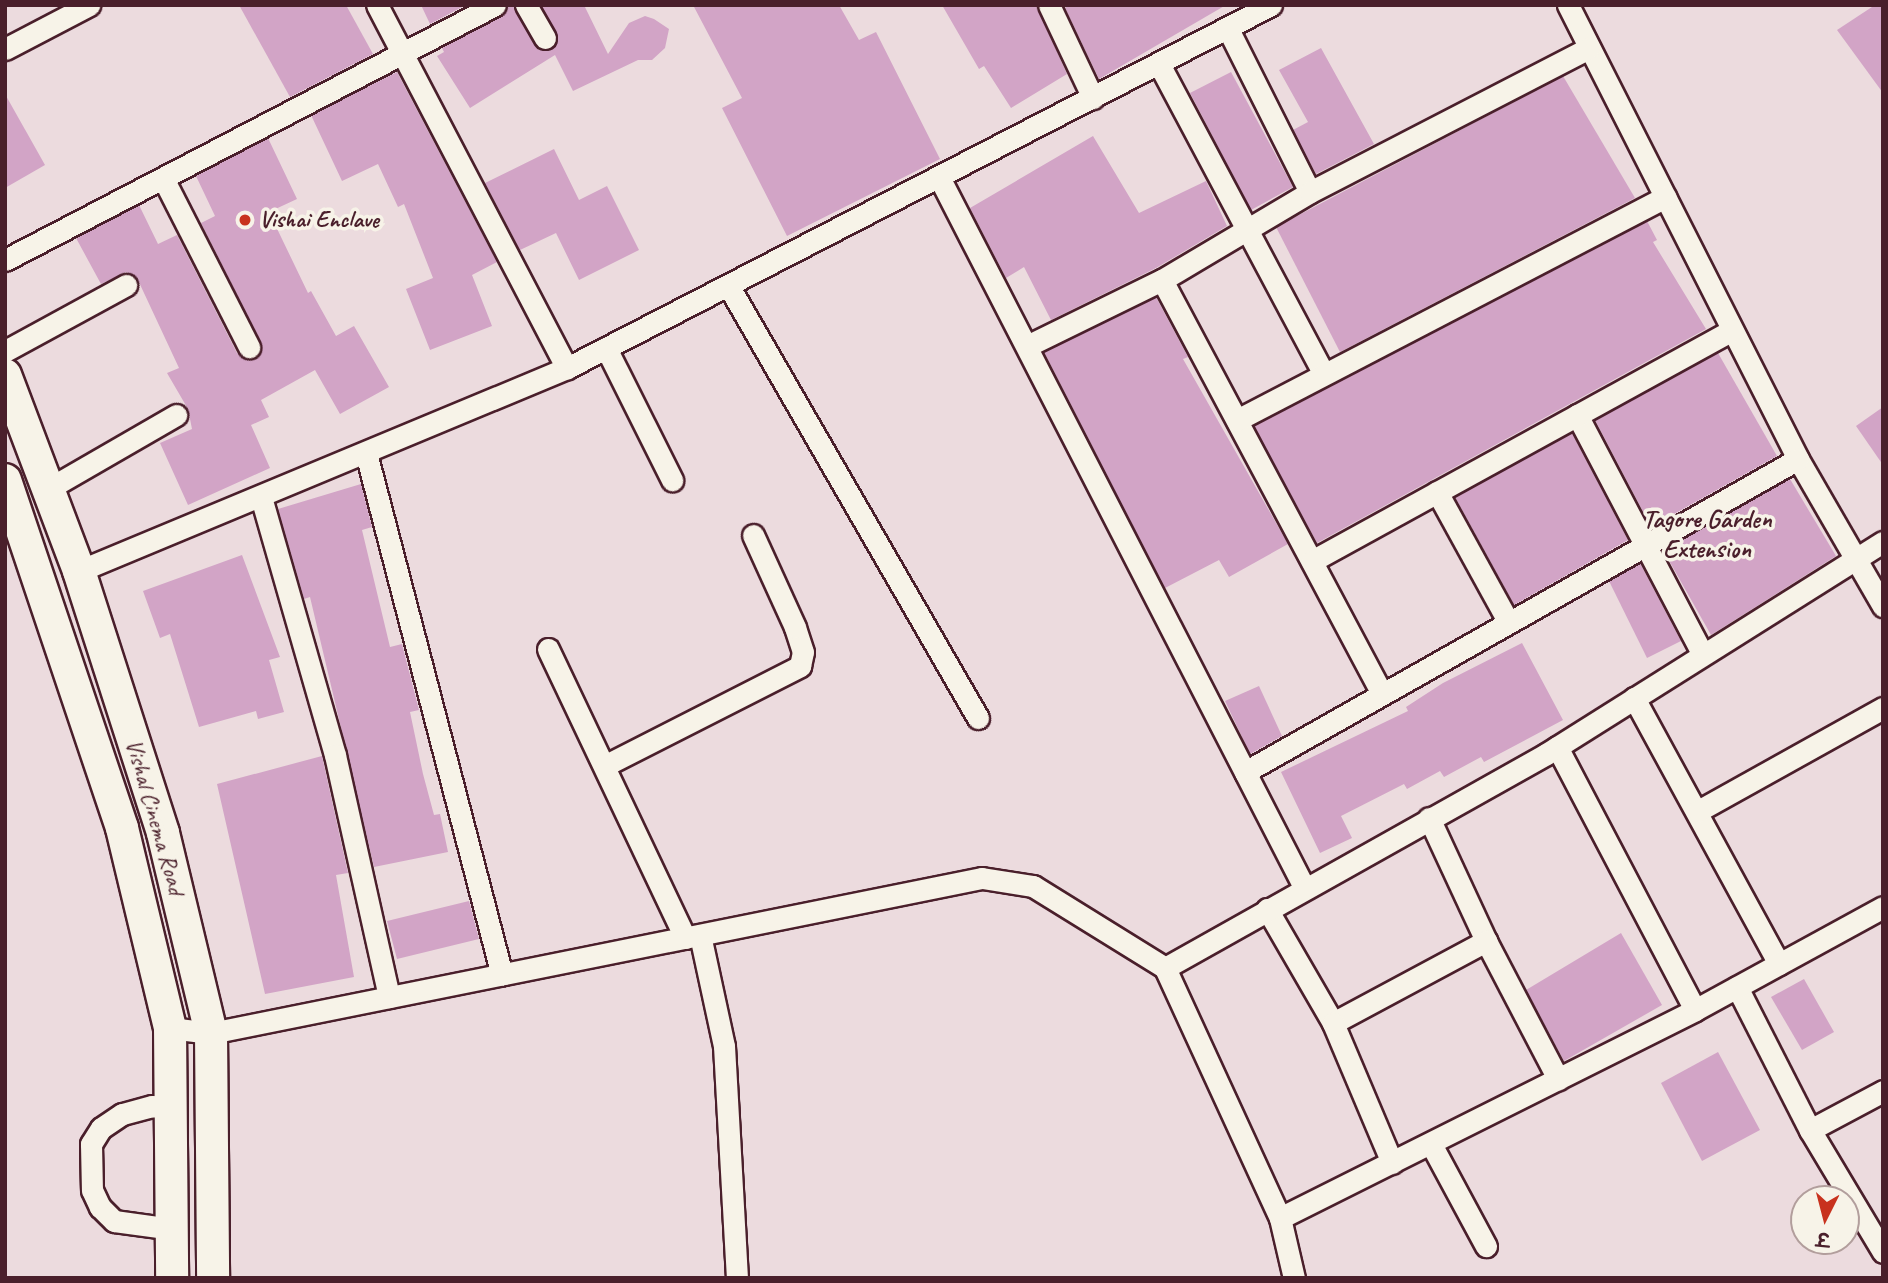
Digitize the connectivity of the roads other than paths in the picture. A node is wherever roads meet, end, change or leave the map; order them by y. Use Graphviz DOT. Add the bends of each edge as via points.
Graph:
graph roads {
  1 [pos="89,5"];
  2 [pos="377,5"];
  3 [pos="495,5"];
  4 [pos="526,5"];
  5 [pos="1049,5"];
  6 [pos="1271,5"];
  7 [pos="1568,5"];
  8 [pos="52,14"];
  9 [pos="1233,19"];
  10 [pos="545,38"];
  11 [pos="1589,48"];
  12 [pos="5,49"];
  13 [pos="402,53"];
  14 [pos="1159,64"];
  15 [pos="1093,98"];
  16 [pos="939,177"];
  17 [pos="163,178"];
  18 [pos="1310,192"];
  19 [pos="1665,197"];
  20 [pos="1246,230"];
  21 [pos="5,260"];
  22 [pos="1162,280"];
  23 [pos="126,285"];
  24 [pos="728,285"];
  25 [pos="1732,330"];
  26 [pos="1027,346"];
  27 [pos="249,347"];
  28 [pos="606,348"];
  29 [pos="5,351"];
  30 [pos="568,368"];
  31 [pos="5,374"];
  32 [pos="1324,374"];
  33 [pos="176,415"];
  34 [pos="1577,415"];
  35 [pos="1237,420"];
  36 [pos="366,453"];
  37 [pos="1798,459"];
  38 [pos="5,480"];
  39 [pos="672,480"];
  40 [pos="48,489"];
  41 [pos="1437,492"];
  42 [pos="261,497"];
  43 [pos="753,535"];
  44 [pos="1883,542"];
  45 [pos="1648,545"];
  46 [pos="1312,561"];
  47 [pos="1857,561"];
  48 [pos="79,571"];
  49 [pos="1883,606"];
  50 [pos="1508,621"];
  51 [pos="548,649"];
  52 [pos="1702,653"];
  53 [pos="1382,694"];
  54 [pos="1634,698"];
  55 [pos="1883,708"];
  56 [pos="978,718"];
  57 [pos="1557,747"];
  58 [pos="606,765"];
  59 [pos="1245,772"];
  60 [pos="1698,811"];
  61 [pos="1429,818"];
  62 [pos="1304,887"];
  63 [pos="1883,907"];
  64 [pos="1267,909"];
  65 [pos="692,936"];
  66 [pos="1486,941"];
  67 [pos="1779,964"];
  68 [pos="1166,968"];
  69 [pos="502,975"];
  70 [pos="1737,987"];
  71 [pos="388,997"];
  72 [pos="1695,1010"];
  73 [pos="1333,1023"];
  74 [pos="170,1028"];
  75 [pos="211,1033"];
  76 [pos="1558,1079"];
  77 [pos="1883,1091"];
  78 [pos="173,1108"];
  79 [pos="1810,1130"];
  80 [pos="1431,1144"];
  81 [pos="1392,1163"];
  82 [pos="1280,1218"];
  83 [pos="173,1229"];
  84 [pos="1486,1247"];
  85 [pos="1883,1252"];
  86 [pos="172,1278"];
  87 [pos="213,1278"];
  88 [pos="737,1278"];
  89 [pos="1294,1278"];
  1 -- 8 [label="street"];
  2 -- 13 [label="street"];
  3 -- 13 [label="street"];
  4 -- 10 [label="street"];
  5 -- 15 [label="street"];
  6 -- 9 [label="street"];
  7 -- 11 [label="street"];
  8 -- 12 [label="street"];
  9 -- 14 [label="street"];
  9 -- 18 [label="street"];
  11 -- 18 [label="street"];
  11 -- 19 [label="street"];
  13 -- 17 [label="street"];
  13 -- 30 [label="street"];
  14 -- 15 [label="street"];
  14 -- 20 [label="street"];
  15 -- 16 [label="street"];
  16 -- 24 [label="street"];
  16 -- 26 [label="street"];
  17 -- 21 [label="street"];
  17 -- 27 [label="street"];
  18 -- 20 [label="street"];
  19 -- 25 [label="street"];
  19 -- 32 [label="street"];
  20 -- 22 [label="street"];
  20 -- 32 [label="street"];
  22 -- 26 [label="street"];
  22 -- 35 [label="street"];
  23 -- 29 [label="street"];
  24 -- 28 [label="street"];
  24 -- 56 [label="street"];
  25 -- 34 [label="street"];
  25 -- 37 [label="street"];
  26 -- 59 [label="street"];
  28 -- 30 [label="street"];
  28 -- 39 [label="street"];
  30 -- 36 [label="street"];
  31 -- 40 [label="street, Vishal Cinema Road"];
  32 -- 35 [label="street"];
  33 -- 40 [label="street"];
  34 -- 41 [label="street"];
  34 -- 45 [label="street"];
  35 -- 46 [label="street"];
  36 -- 42 [label="street"];
  36 -- 69 [label="street"];
  37 -- 45 [label="street"];
  37 -- 47 [label="street"];
  38 -- 74 [label="street, Vishal Cinema Road" via="122,828"];
  40 -- 48 [label="street, Vishal Cinema Road"];
  41 -- 46 [label="street"];
  41 -- 50 [label="street"];
  42 -- 48 [label="street"];
  42 -- 71 [label="street" via="335,755"];
  43 -- 58 [label="street" via="795,627 803,652 800,666"];
  44 -- 47 [label="street"];
  45 -- 50 [label="street"];
  45 -- 52 [label="street"];
  46 -- 53 [label="street"];
  47 -- 49 [label="street"];
  47 -- 52 [label="street"];
  48 -- 75 [label="street, Vishal Cinema Road" via="163,833"];
  50 -- 53 [label="street"];
  51 -- 58 [label="street"];
  52 -- 54 [label="street"];
  53 -- 59 [label="street"];
  54 -- 57 [label="street"];
  54 -- 60 [label="street"];
  55 -- 60 [label="street"];
  57 -- 61 [label="street"];
  57 -- 72 [label="street"];
  58 -- 65 [label="street"];
  59 -- 62 [label="street"];
  60 -- 67 [label="street"];
  61 -- 62 [label="street"];
  61 -- 66 [label="street"];
  62 -- 64 [label="street"];
  63 -- 67 [label="street"];
  64 -- 68 [label="street"];
  64 -- 73 [label="street"];
  65 -- 68 [label="street" via="982,878 1033,886"];
  65 -- 69 [label="street"];
  65 -- 88 [label="street" via="724,1045"];
  66 -- 73 [label="street"];
  66 -- 76 [label="street"];
  67 -- 70 [label="street"];
  68 -- 82 [label="street"];
  69 -- 71 [label="street"];
  70 -- 72 [label="street"];
  70 -- 79 [label="street"];
  71 -- 75 [label="street"];
  72 -- 76 [label="street"];
  73 -- 81 [label="street"];
  74 -- 75 [label="street"];
  74 -- 78 [label="street, Vishal Cinema Road"];
  75 -- 87 [label="street, Vishal Cinema Road"];
  76 -- 80 [label="street"];
  77 -- 79 [label="street"];
  78 -- 83 [label="street, Vishal Cinema Road"];
  78 -- 83 [label="street" via="152,1106 122,1114 101,1128 91,1143 92,1190 100,1207 114,1221"];
  79 -- 85 [label="street"];
  80 -- 81 [label="street"];
  80 -- 84 [label="street"];
  81 -- 82 [label="street"];
  82 -- 89 [label="street"];
  83 -- 86 [label="street, Vishal Cinema Road"];
}
